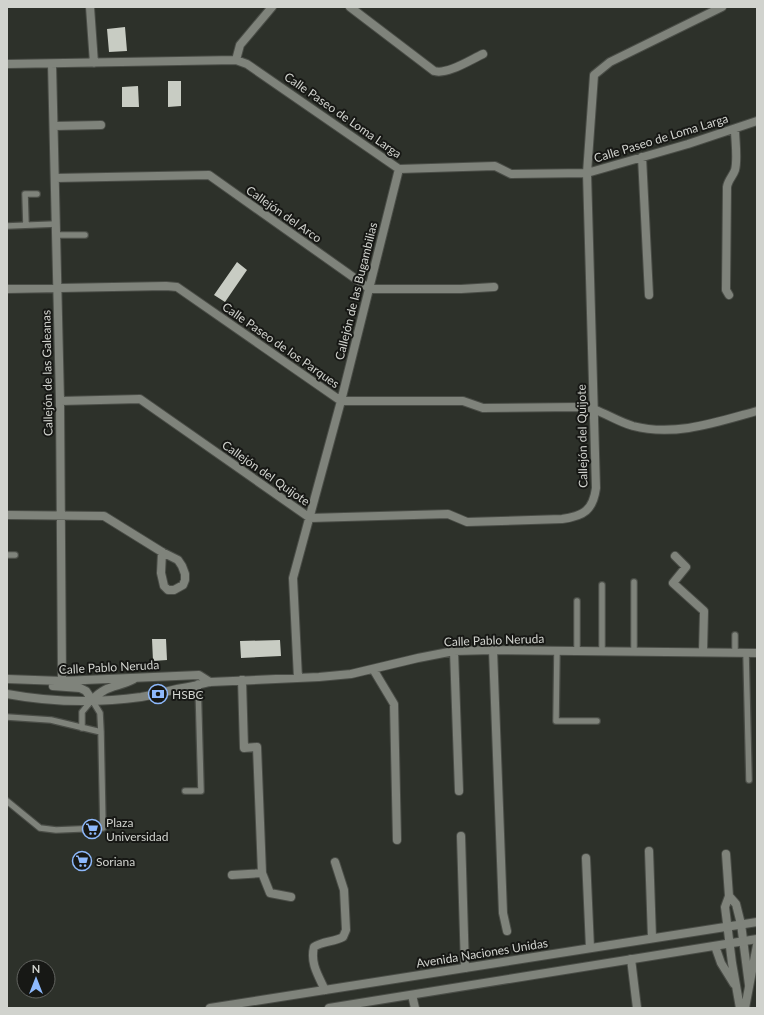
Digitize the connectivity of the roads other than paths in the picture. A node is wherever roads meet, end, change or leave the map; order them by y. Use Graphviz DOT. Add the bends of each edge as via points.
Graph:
graph roads {
  1 [pos="90,7"];
  2 [pos="272,7"];
  3 [pos="350,7"];
  4 [pos="720,8"];
  5 [pos="483,54"];
  6 [pos="236,60"];
  7 [pos="94,63"];
  8 [pos="7,64"];
  9 [pos="52,64"];
  10 [pos="757,121"];
  11 [pos="101,125"];
  12 [pos="54,126"];
  13 [pos="735,129"];
  14 [pos="642,157"];
  15 [pos="399,169"];
  16 [pos="587,173"];
  17 [pos="55,178"];
  18 [pos="37,194"];
  19 [pos="56,224"];
  20 [pos="26,225"];
  21 [pos="7,226"];
  22 [pos="56,235"];
  23 [pos="85,235"];
  24 [pos="57,288"];
  25 [pos="494,288"];
  26 [pos="7,289"];
  27 [pos="370,289"];
  28 [pos="649,295"];
  29 [pos="729,295"];
  30 [pos="60,400"];
  31 [pos="341,401"];
  32 [pos="593,409"];
  33 [pos="757,411"];
  34 [pos="62,514"];
  35 [pos="7,515"];
  36 [pos="310,518"];
  37 [pos="162,552"];
  38 [pos="7,555"];
  39 [pos="14,555"];
  40 [pos="675,556"];
  41 [pos="634,582"];
  42 [pos="602,585"];
  43 [pos="577,601"];
  44 [pos="735,634"];
  45 [pos="493,650"];
  46 [pos="557,650"];
  47 [pos="454,651"];
  48 [pos="577,651"];
  49 [pos="602,651"];
  50 [pos="634,652"];
  51 [pos="703,652"];
  52 [pos="735,653"];
  53 [pos="746,653"];
  54 [pos="757,653"];
  55 [pos="373,669"];
  56 [pos="199,675"];
  57 [pos="139,677"];
  58 [pos="298,678"];
  59 [pos="7,679"];
  60 [pos="23,680"];
  61 [pos="242,680"];
  62 [pos="62,681"];
  63 [pos="210,682"];
  64 [pos="198,686"];
  65 [pos="7,694"];
  66 [pos="92,700"];
  67 [pos="7,717"];
  68 [pos="597,720"];
  69 [pos="82,728"];
  70 [pos="101,732"];
  71 [pos="749,780"];
  72 [pos="184,791"];
  73 [pos="459,791"];
  74 [pos="7,801"];
  75 [pos="461,836"];
  76 [pos="397,840"];
  77 [pos="649,851"];
  78 [pos="726,854"];
  79 [pos="586,858"];
  80 [pos="335,862"];
  81 [pos="262,873"];
  82 [pos="232,875"];
  83 [pos="729,896"];
  84 [pos="291,897"];
  85 [pos="757,922"];
  86 [pos="741,924"];
  87 [pos="727,926"];
  88 [pos="507,931"];
  89 [pos="652,938"];
  90 [pos="757,939"];
  91 [pos="743,941"];
  92 [pos="729,943"];
  93 [pos="757,945"];
  94 [pos="714,946"];
  95 [pos="590,948"];
  96 [pos="631,959"];
  97 [pos="465,968"];
  98 [pos="749,985"];
  99 [pos="325,990"];
  100 [pos="737,990"];
  101 [pos="412,995"];
  102 [pos="210,1008"];
  103 [pos="329,1008"];
  104 [pos="414,1008"];
  105 [pos="637,1008"];
  106 [pos="740,1008"];
  107 [pos="745,1008"];
  1 -- 7 [label="street"];
  2 -- 6 [label="street" via="240,45"];
  3 -- 5 [label="street" via="434,71 446,71"];
  4 -- 16 [label="street, Callejón del Quijote" via="610,62 594,75"];
  6 -- 7 [label="street, Calle Paseo de Loma Larga"];
  6 -- 15 [label="street, Calle Paseo de Loma Larga" via="247,64"];
  7 -- 9 [label="street, Calle Paseo de Loma Larga"];
  8 -- 9 [label="street, Calle Paseo de Loma Larga"];
  9 -- 12 [label="street, Callejón de las Galeanas"];
  10 -- 13 [label="street, Calle Paseo de Loma Larga"];
  11 -- 12 [label="street"];
  12 -- 17 [label="street, Callejón de las Galeanas"];
  13 -- 14 [label="street, Calle Paseo de Loma Larga"];
  13 -- 29 [label="street" via="736,165 727,187 726,290"];
  14 -- 16 [label="street, Calle Paseo de Loma Larga"];
  14 -- 28 [label="street"];
  15 -- 16 [label="street, Calle Paseo de Loma Larga" via="495,166 511,174"];
  15 -- 27 [label="street, Callejón de las Bugambilias"];
  16 -- 32 [label="street, Callejón del Quijote"];
  17 -- 19 [label="street, Callejón de las Galeanas"];
  17 -- 27 [label="street, Callejón del Arco" via="209,175"];
  18 -- 20 [label="lane" via="25,194"];
  19 -- 20 [label="lane"];
  19 -- 22 [label="street, Callejón de las Galeanas"];
  20 -- 21 [label="lane"];
  22 -- 23 [label="lane"];
  22 -- 24 [label="street, Callejón de las Galeanas"];
  24 -- 26 [label="street, Calle Paseo de los Parques"];
  24 -- 30 [label="street, Callejón de las Galeanas"];
  24 -- 31 [label="street, Calle Paseo de los Parques" via="177,287"];
  25 -- 27 [label="street"];
  27 -- 31 [label="street, Callejón de las Bugambilias"];
  30 -- 34 [label="street, Callejón de las Galeanas"];
  30 -- 36 [label="street, Callejón del Quijote" via="140,399"];
  31 -- 32 [label="street, Calle Paseo de los Parques" via="463,401 483,408"];
  31 -- 36 [label="street, Callejón de las Bugambilias"];
  32 -- 33 [label="street, Calle Paseo de los Parques" via="632,426 661,430 691,428"];
  32 -- 36 [label="street, Callejón del Quijote" via="595,497 584,513 575,518 467,522 448,514"];
  34 -- 35 [label="street"];
  34 -- 37 [label="street" via="104,516"];
  34 -- 62 [label="street, Callejón de las Galeanas"];
  36 -- 58 [label="street, Callejón de las Bugambilias" via="293,578"];
  37 -- 37 [label="street" via="178,560 182,566 185,580 180,588 168,590 164,586 161,573"];
  38 -- 39 [label="lane"];
  40 -- 51 [label="street" via="686,567 673,582 704,611"];
  41 -- 50 [label="lane"];
  42 -- 49 [label="lane"];
  43 -- 48 [label="lane"];
  44 -- 52 [label="lane"];
  45 -- 46 [label="street, Calle Pablo Neruda"];
  45 -- 47 [label="street, Calle Pablo Neruda"];
  45 -- 88 [label="street" via="503,913"];
  46 -- 48 [label="street, Calle Pablo Neruda"];
  46 -- 68 [label="lane" via="556,721"];
  47 -- 55 [label="street, Calle Pablo Neruda"];
  47 -- 73 [label="street"];
  48 -- 49 [label="street, Calle Pablo Neruda"];
  49 -- 50 [label="street, Calle Pablo Neruda"];
  50 -- 51 [label="street, Calle Pablo Neruda"];
  51 -- 52 [label="street, Calle Pablo Neruda"];
  52 -- 53 [label="street, Calle Pablo Neruda"];
  53 -- 54 [label="street, Calle Pablo Neruda"];
  53 -- 71 [label="lane"];
  55 -- 58 [label="street, Calle Pablo Neruda" via="351,674"];
  55 -- 76 [label="street" via="394,704"];
  56 -- 57 [label="street, Calle Pablo Neruda"];
  56 -- 63 [label="street"];
  56 -- 64 [label="lane"];
  57 -- 62 [label="street, Calle Pablo Neruda"];
  57 -- 66 [label="street" via="106,688"];
  58 -- 61 [label="street, Calle Pablo Neruda"];
  59 -- 60 [label="street, Calle Pablo Neruda"];
  60 -- 62 [label="street, Calle Pablo Neruda"];
  60 -- 66 [label="street" via="41,685 80,688 86,691"];
  61 -- 63 [label="street, Calle Pablo Neruda"];
  61 -- 81 [label="street" via="244,748 257,747"];
  63 -- 64 [label="street, Calle Pablo Neruda"];
  64 -- 66 [label="street, Calle Pablo Neruda" via="141,697"];
  64 -- 72 [label="lane" via="201,791"];
  65 -- 66 [label="street, Calle Pablo Neruda"];
  66 -- 69 [label="lane" via="82,712"];
  66 -- 70 [label="lane" via="100,713"];
  67 -- 69 [label="lane" via="51,720"];
  69 -- 70 [label="lane"];
  70 -- 74 [label="lane" via="103,828 40,828"];
  75 -- 97 [label="street"];
  77 -- 89 [label="street"];
  78 -- 83 [label="street"];
  79 -- 95 [label="street"];
  80 -- 99 [label="street" via="344,890 346,930 343,937 338,940 314,947 313,963"];
  81 -- 82 [label="street"];
  81 -- 84 [label="street" via="270,893"];
  83 -- 86 [label="street" via="736,904"];
  83 -- 87 [label="street" via="725,907"];
  85 -- 86 [label="street, Avenida Naciones Unidas"];
  86 -- 87 [label="street, Avenida Naciones Unidas"];
  86 -- 91 [label="street"];
  87 -- 89 [label="street, Avenida Naciones Unidas"];
  87 -- 92 [label="street"];
  89 -- 95 [label="street, Avenida Naciones Unidas"];
  90 -- 91 [label="street"];
  91 -- 92 [label="street"];
  91 -- 98 [label="street"];
  92 -- 94 [label="street"];
  92 -- 100 [label="street"];
  93 -- 98 [label="street"];
  94 -- 96 [label="street"];
  94 -- 100 [label="street"];
  95 -- 97 [label="street, Avenida Naciones Unidas"];
  96 -- 101 [label="street"];
  96 -- 105 [label="street"];
  97 -- 99 [label="street, Avenida Naciones Unidas"];
  98 -- 107 [label="street"];
  99 -- 102 [label="street, Avenida Naciones Unidas"];
  100 -- 106 [label="street"];
  101 -- 103 [label="street"];
  101 -- 104 [label="street"];
}
